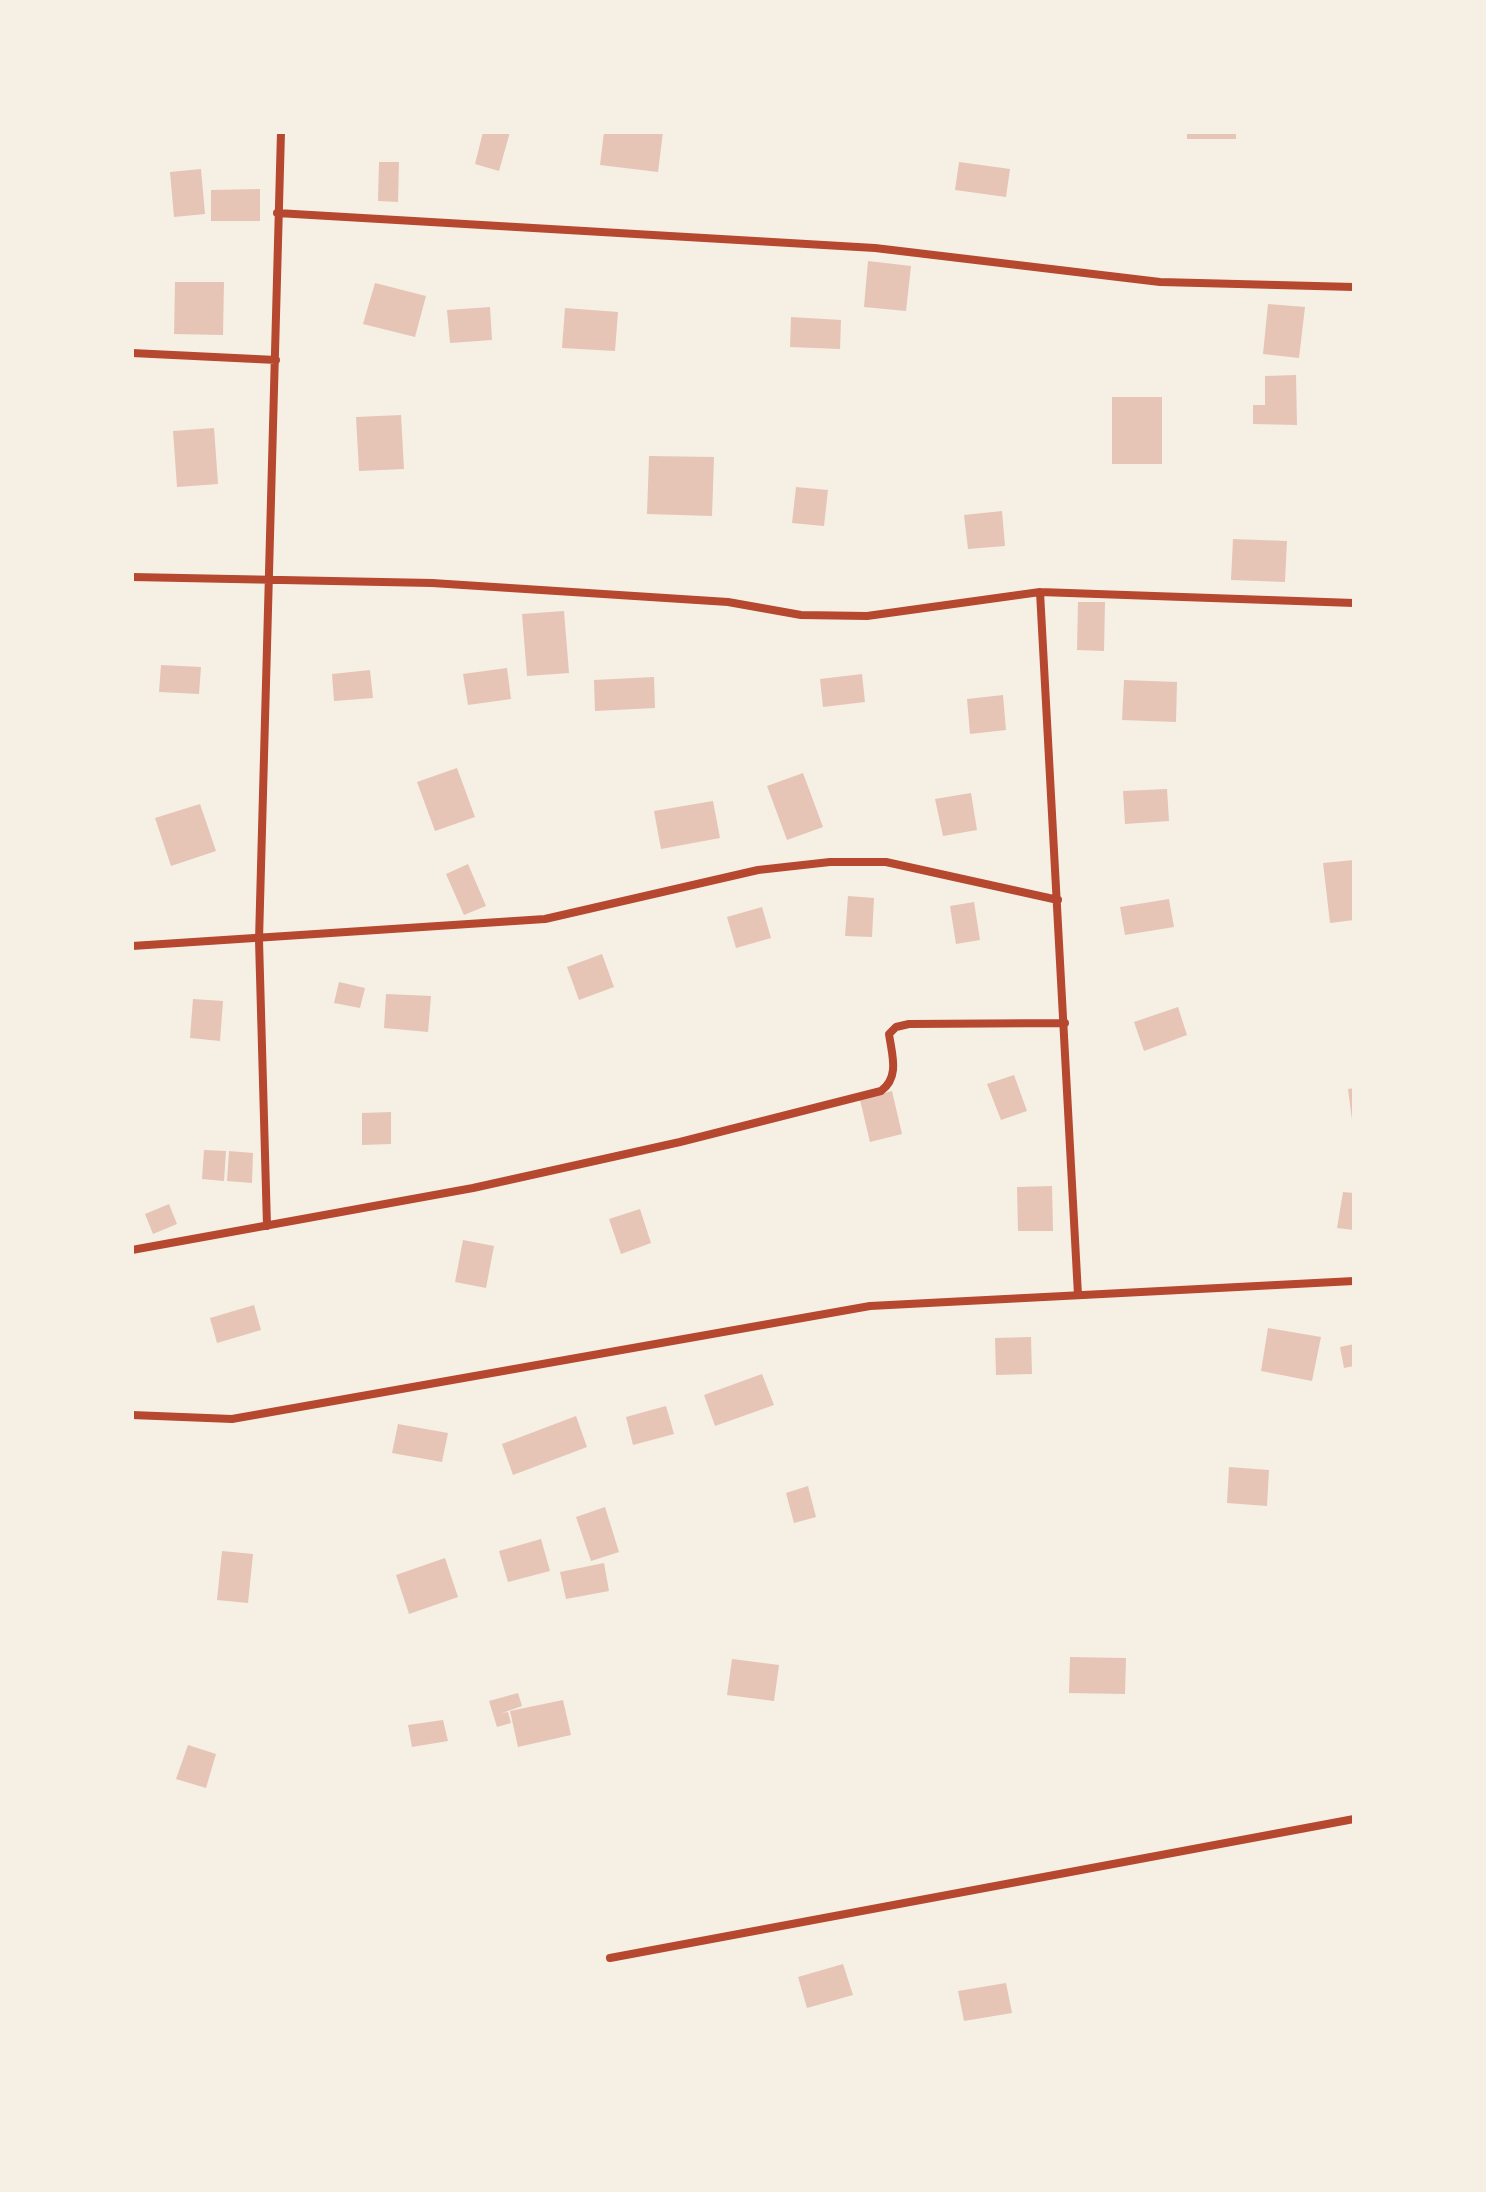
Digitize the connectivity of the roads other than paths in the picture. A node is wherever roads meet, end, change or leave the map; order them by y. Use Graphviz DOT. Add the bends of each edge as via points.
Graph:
graph roads {
  1 [pos="281,132"];
  2 [pos="277,213"];
  3 [pos="1354,287"];
  4 [pos="132,353"];
  5 [pos="276,360"];
  6 [pos="132,577"];
  7 [pos="267,579"];
  8 [pos="1040,592"];
  9 [pos="1354,603"];
  10 [pos="1058,900"];
  11 [pos="259,940"];
  12 [pos="132,946"];
  13 [pos="1065,1023"];
  14 [pos="267,1226"];
  15 [pos="132,1250"];
  16 [pos="1354,1281"];
  17 [pos="1078,1295"];
  18 [pos="132,1415"];
  19 [pos="1354,1819"];
  20 [pos="610,1958"];
  1 -- 2 [label="street"];
  2 -- 3 [label="street" via="875,248 1160,282"];
  2 -- 5 [label="street"];
  4 -- 5 [label="street"];
  5 -- 7 [label="street"];
  6 -- 7 [label="street"];
  7 -- 8 [label="street" via="432,583 728,602 801,615 867,616"];
  7 -- 11 [label="street"];
  8 -- 9 [label="street"];
  8 -- 10 [label="street"];
  10 -- 11 [label="street" via="886,862 830,862 758,870 545,919"];
  10 -- 13 [label="street"];
  11 -- 12 [label="street"];
  11 -- 14 [label="street"];
  13 -- 14 [label="street" via="896,1027 889,1034 894,1074 881,1091 487,1185"];
  13 -- 17 [label="street"];
  14 -- 15 [label="street"];
  16 -- 17 [label="street"];
  17 -- 18 [label="street" via="870,1306 232,1419"];
  19 -- 20 [label="street"];
}
